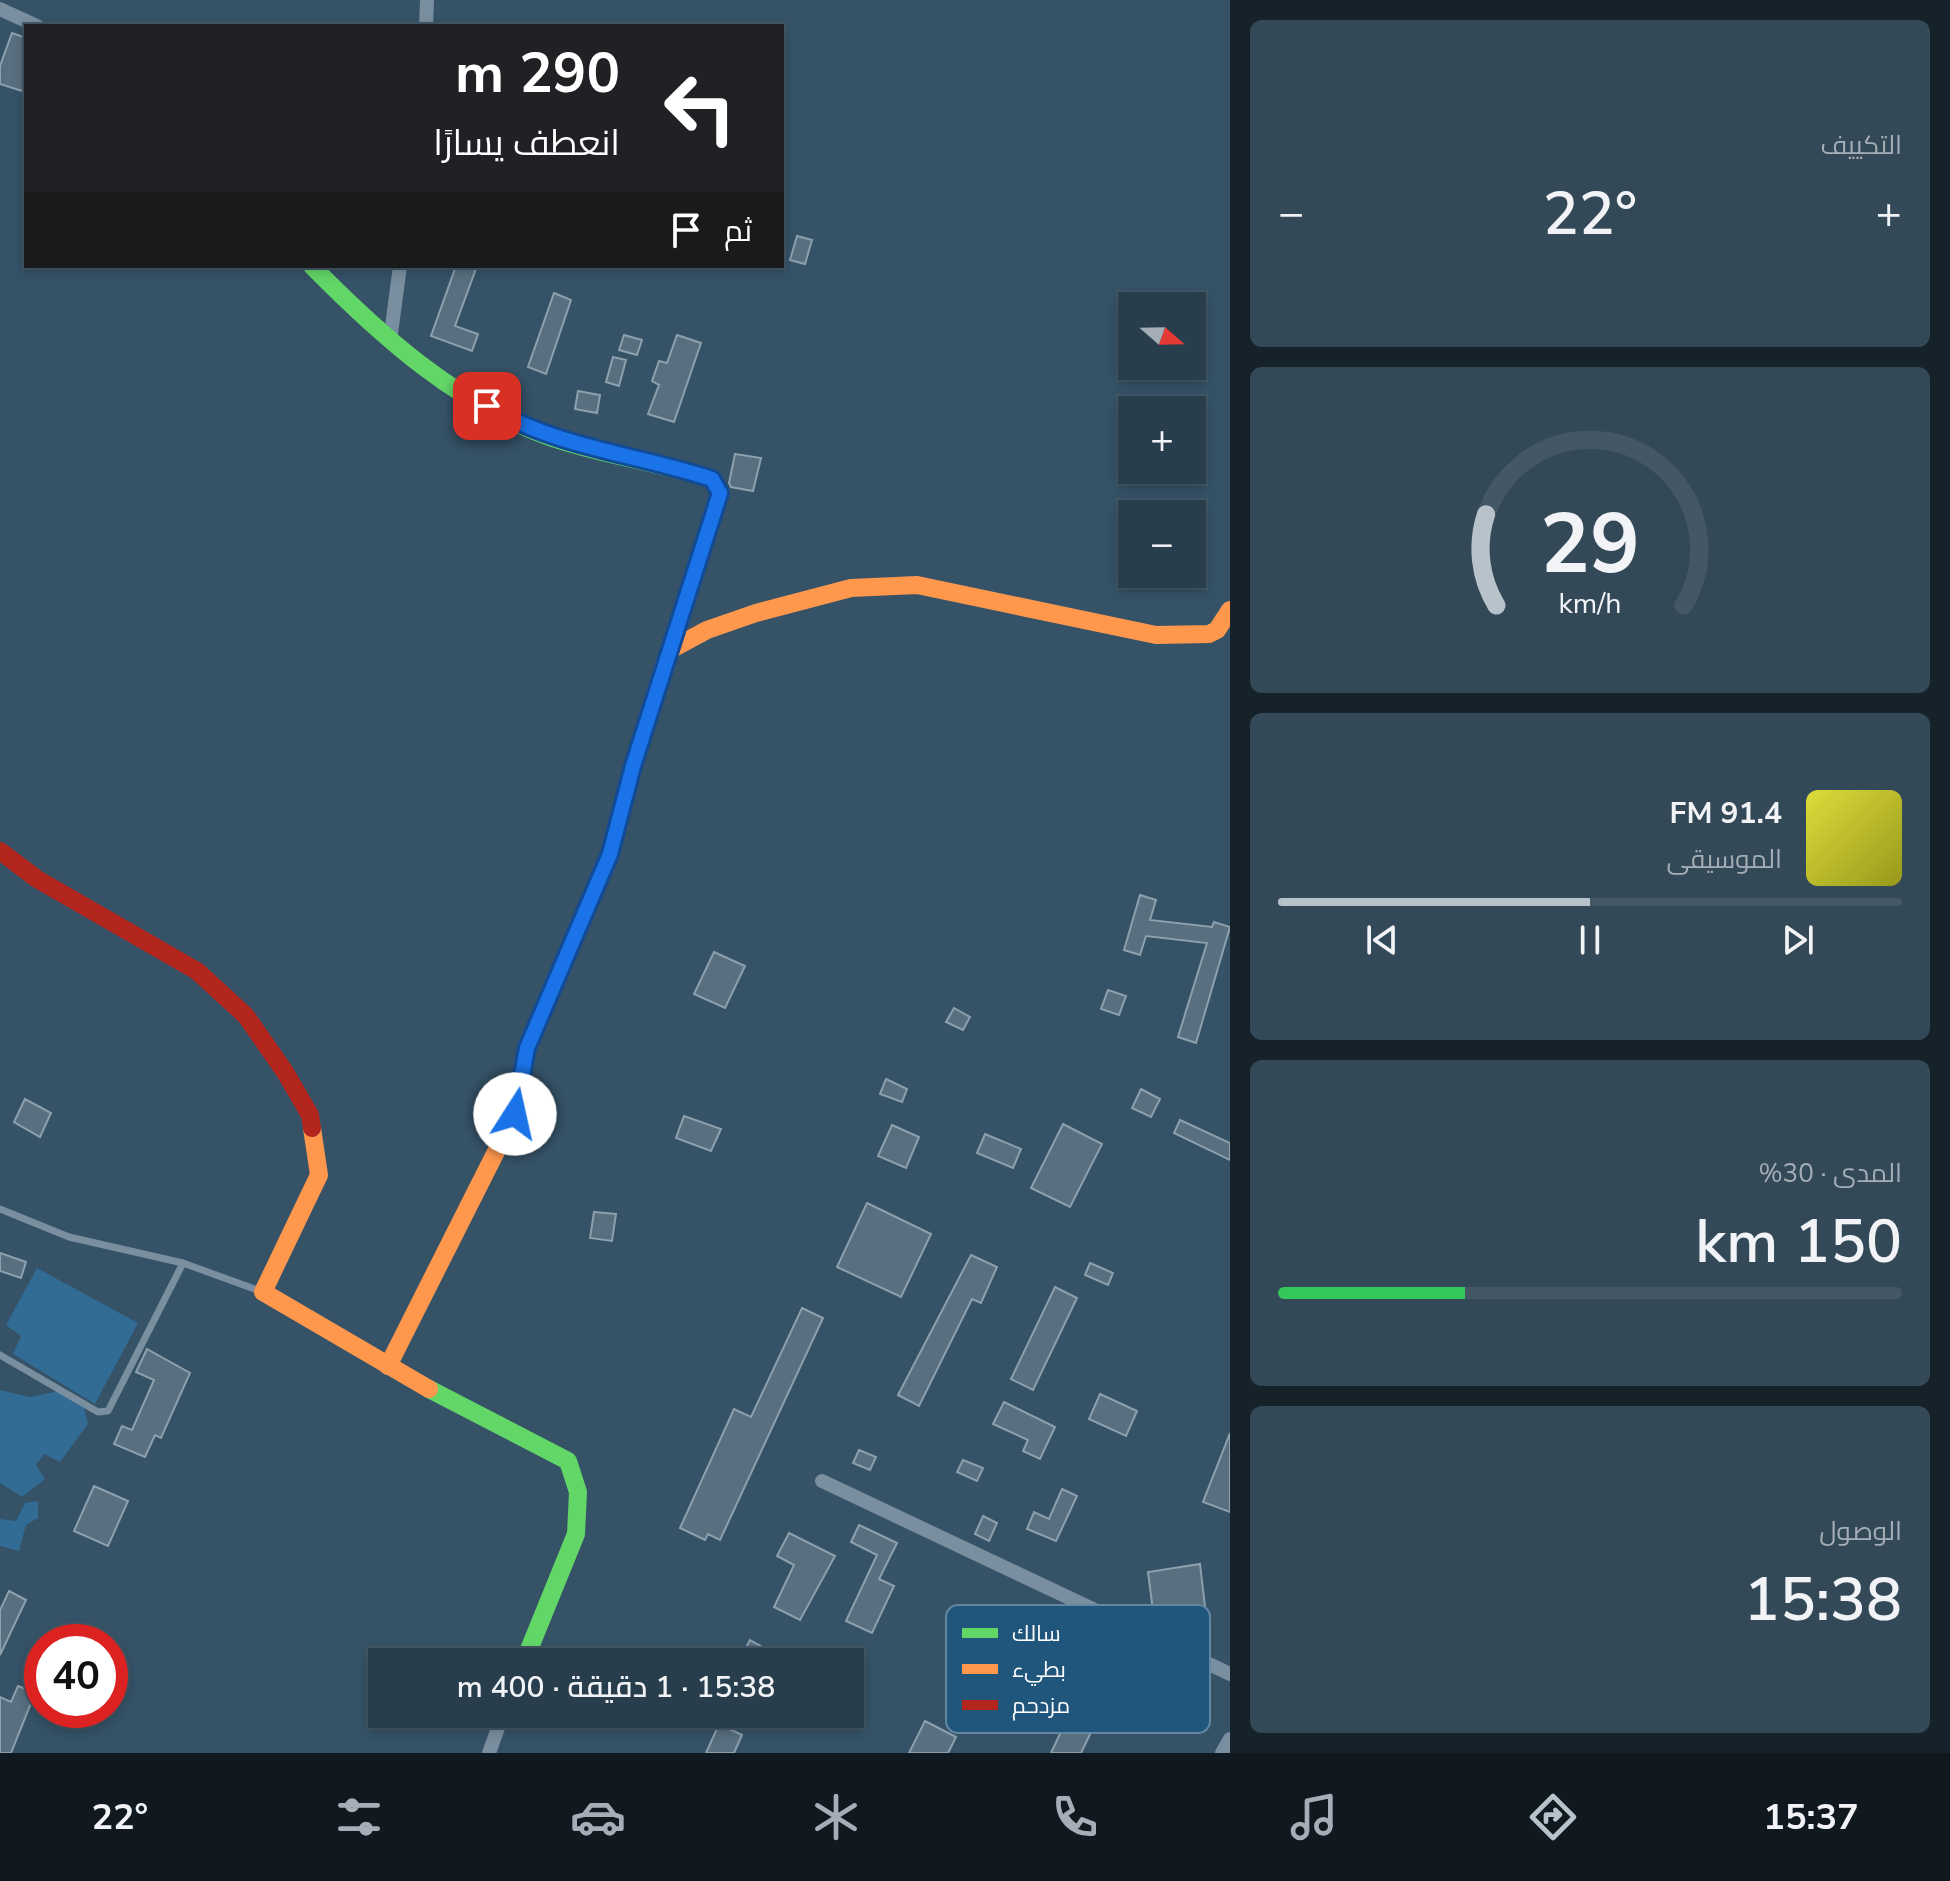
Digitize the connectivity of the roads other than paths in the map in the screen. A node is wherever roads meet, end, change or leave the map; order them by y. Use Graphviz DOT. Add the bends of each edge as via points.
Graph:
graph roads {
  1 [pos="427,0"];
  2 [pos="0,9"];
  3 [pos="33,24"];
  4 [pos="426,24"];
  5 [pos="314,268"];
  6 [pos="400,268"];
  7 [pos="390,341"];
  8 [pos="1230,610"];
  9 [pos="670,650"];
  10 [pos="0,851"];
  11 [pos="0,1209"];
  12 [pos="183,1263"];
  13 [pos="263,1292"];
  14 [pos="0,1355"];
  15 [pos="388,1366"];
  16 [pos="822,1481"];
  17 [pos="1084,1605"];
  18 [pos="530,1648"];
  19 [pos="1210,1665"];
  20 [pos="1230,1674"];
  21 [pos="498,1728"];
  22 [pos="1230,1739"];
  23 [pos="489,1753"];
  24 [pos="1222,1753"];
  1 -- 4 [label="street"];
  2 -- 3 [label="street"];
  5 -- 7 [label="street"];
  6 -- 7 [label="street"];
  7 -- 9 [label="street" via="432,373 543,435 680,468 716,483 719,500"];
  8 -- 9 [label="street" via="1209,634 1156,635 917,585 851,588 732,621"];
  9 -- 15 [label="street" via="610,854 527,1048 515,1114"];
  10 -- 13 [label="street" via="37,879 197,971 246,1016 285,1072 310,1115 319,1175"];
  11 -- 12 [label="lane" via="69,1237"];
  12 -- 13 [label="lane"];
  12 -- 14 [label="lane" via="108,1411 98,1412"];
  13 -- 15 [label="street"];
  15 -- 18 [label="street" via="568,1461 578,1492 576,1534"];
  16 -- 17 [label="street"];
  19 -- 20 [label="street"];
  21 -- 23 [label="street"];
  22 -- 24 [label="street"];
}
